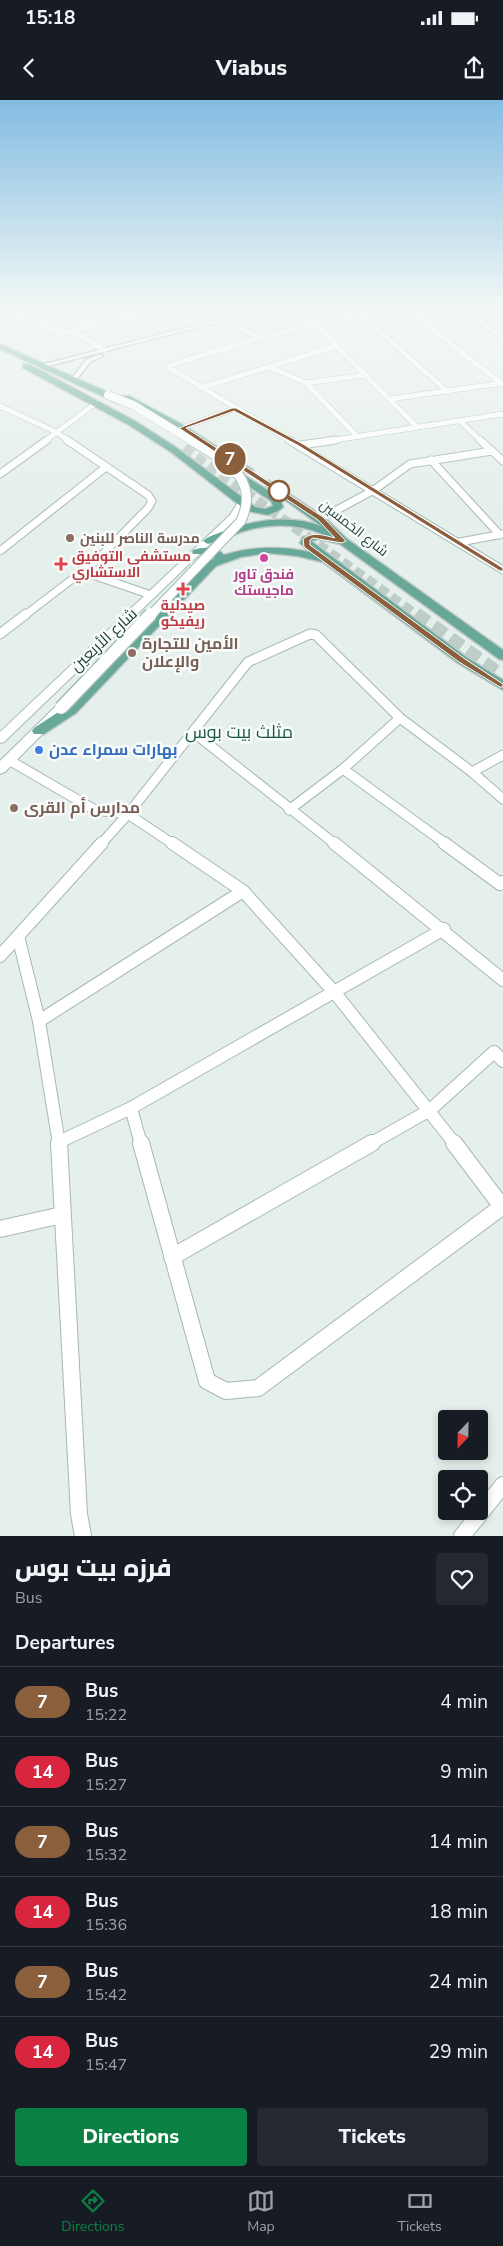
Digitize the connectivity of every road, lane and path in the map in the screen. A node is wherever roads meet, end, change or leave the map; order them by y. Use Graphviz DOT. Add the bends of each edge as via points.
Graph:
graph roads {
  1 [pos="41,374"];
  2 [pos="44,374"];
  3 [pos="63,374"];
  4 [pos="68,374"];
  5 [pos="78,374"];
  6 [pos="177,374"];
  7 [pos="246,374"];
  8 [pos="286,374"];
  9 [pos="428,374"];
  10 [pos="490,374"];
  11 [pos="366,375"];
  12 [pos="76,377"];
  13 [pos="306,382"];
  14 [pos="503,384"];
  15 [pos="200,388"];
  16 [pos="448,392"];
  17 [pos="108,395"];
  18 [pos="390,400"];
  19 [pos="96,403"];
  20 [pos="0,406"];
  21 [pos="234,409"];
  22 [pos="503,414"];
  23 [pos="460,421"];
  24 [pos="417,427"];
  25 [pos="182,428"];
  26 [pos="56,432"];
  27 [pos="357,436"];
  28 [pos="301,445"];
  29 [pos="184,448"];
  30 [pos="492,451"];
  31 [pos="431,460"];
  32 [pos="503,461"];
  33 [pos="106,467"];
  34 [pos="0,474"];
  35 [pos="374,490"];
  36 [pos="236,496"];
  37 [pos="320,519"];
  38 [pos="502,534"];
  39 [pos="339,539"];
  40 [pos="208,541"];
  41 [pos="460,542"];
  42 [pos="0,551"];
  43 [pos="197,552"];
  44 [pos="238,555"];
  45 [pos="325,559"];
  46 [pos="218,561"];
  47 [pos="503,570"];
  48 [pos="81,571"];
  49 [pos="151,595"];
  50 [pos="0,634"];
  51 [pos="503,656"];
  52 [pos="502,679"];
  53 [pos="400,718"];
  54 [pos="39,731"];
  55 [pos="194,732"];
  56 [pos="0,739"];
  57 [pos="503,756"];
  58 [pos="5,765"];
  59 [pos="343,769"];
  60 [pos="472,772"];
  61 [pos="503,799"];
  62 [pos="289,810"];
  63 [pos="128,814"];
  64 [pos="503,882"];
  65 [pos="243,891"];
  66 [pos="444,929"];
  67 [pos="18,936"];
  68 [pos="0,956"];
  69 [pos="503,980"];
  70 [pos="334,993"];
  71 [pos="39,1021"];
  72 [pos="503,1061"];
  73 [pos="131,1108"];
  74 [pos="430,1110"];
  75 [pos="59,1142"];
  76 [pos="503,1207"];
  77 [pos="62,1215"];
  78 [pos="0,1229"];
  79 [pos="172,1257"];
  80 [pos="503,1485"];
  81 [pos="83,1536"];
  82 [pos="462,1536"];
  1 -- 19 [label="main road"];
  2 -- 29 [label="main road" via="101,399"];
  3 -- 17 [label="main road, شارع الخمسين"];
  4 -- 12 [label="main road, شارع الخمسين"];
  5 -- 12 [label="street"];
  6 -- 15 [label="street"];
  7 -- 15 [label="street"];
  8 -- 13 [label="street"];
  9 -- 16 [label="street"];
  10 -- 14 [label="street"];
  11 -- 13 [label="street"];
  11 -- 18 [label="street"];
  12 -- 25 [label="main road, شارع الخمسين" via="106,387"];
  13 -- 27 [label="street"];
  14 -- 16 [label="street"];
  15 -- 21 [label="street"];
  16 -- 18 [label="street"];
  17 -- 36 [label="main road, شارع الخمسين" via="276,500 278,507 272,512 261,512"];
  17 -- 54 [label="main road, شارع الأربعين, bridge" via="133,405 242,476 249,505 241,521"];
  18 -- 24 [label="street"];
  19 -- 26 [label="street"];
  19 -- 36 [label="main road" via="174,450"];
  20 -- 26 [label="street" via="8,413"];
  21 -- 25 [label="street"];
  21 -- 28 [label="street"];
  22 -- 23 [label="street"];
  23 -- 24 [label="street"];
  23 -- 30 [label="street"];
  24 -- 27 [label="street"];
  25 -- 37 [label="main road, شارع الخمسين"];
  26 -- 33 [label="street"];
  26 -- 34 [label="street"];
  27 -- 28 [label="street"];
  28 -- 35 [label="street"];
  30 -- 31 [label="street"];
  30 -- 32 [label="street"];
  31 -- 35 [label="street" via="410,464"];
  31 -- 38 [label="street"];
  33 -- 42 [label="street"];
  33 -- 48 [label="street" via="152,501 96,561"];
  35 -- 37 [label="street"];
  35 -- 41 [label="street"];
  36 -- 40 [label="main road, شارع الأربعين" via="243,502"];
  37 -- 39 [label="main road, شارع الخمسين"];
  38 -- 41 [label="street"];
  39 -- 40 [label="main road" via="309,525 267,522 241,527"];
  39 -- 45 [label="main road" via="319,536 307,539 306,546"];
  39 -- 51 [label="main road, شارع الخمسين"];
  40 -- 43 [label="main road, شارع الأربعين"];
  40 -- 44 [label="main road"];
  41 -- 47 [label="street"];
  43 -- 46 [label="main road" via="214,552 219,556"];
  43 -- 49 [label="main road, شارع الأربعين"];
  44 -- 45 [label="main road" via="271,549"];
  44 -- 46 [label="main road"];
  45 -- 52 [label="main road" via="462,660"];
  46 -- 54 [label="main road" via="206,569 71,710"];
  48 -- 49 [label="street"];
  48 -- 50 [label="street"];
  49 -- 56 [label="main road, شارع الأربعين"];
  53 -- 55 [label="street" via="316,635 310,634 248,662"];
  53 -- 59 [label="street"];
  53 -- 60 [label="street"];
  54 -- 58 [label="main road"];
  55 -- 62 [label="street"];
  55 -- 63 [label="street"];
  57 -- 60 [label="street"];
  58 -- 63 [label="street" via="95,810"];
  59 -- 62 [label="street"];
  59 -- 64 [label="street" via="500,884"];
  60 -- 61 [label="street"];
  62 -- 66 [label="street"];
  63 -- 65 [label="street"];
  63 -- 67 [label="street"];
  65 -- 70 [label="street"];
  65 -- 71 [label="street"];
  66 -- 69 [label="street"];
  66 -- 70 [label="street"];
  67 -- 68 [label="street"];
  67 -- 71 [label="street"];
  70 -- 73 [label="street"];
  70 -- 74 [label="street"];
  71 -- 75 [label="street"];
  72 -- 74 [label="street" via="494,1052"];
  73 -- 75 [label="street"];
  73 -- 79 [label="street"];
  74 -- 76 [label="street"];
  74 -- 79 [label="street"];
  75 -- 77 [label="street"];
  76 -- 79 [label="street" via="258,1388 226,1391 207,1381"];
  77 -- 78 [label="street"];
  77 -- 81 [label="street" via="79,1514"];
  80 -- 82 [label="street"];
}
